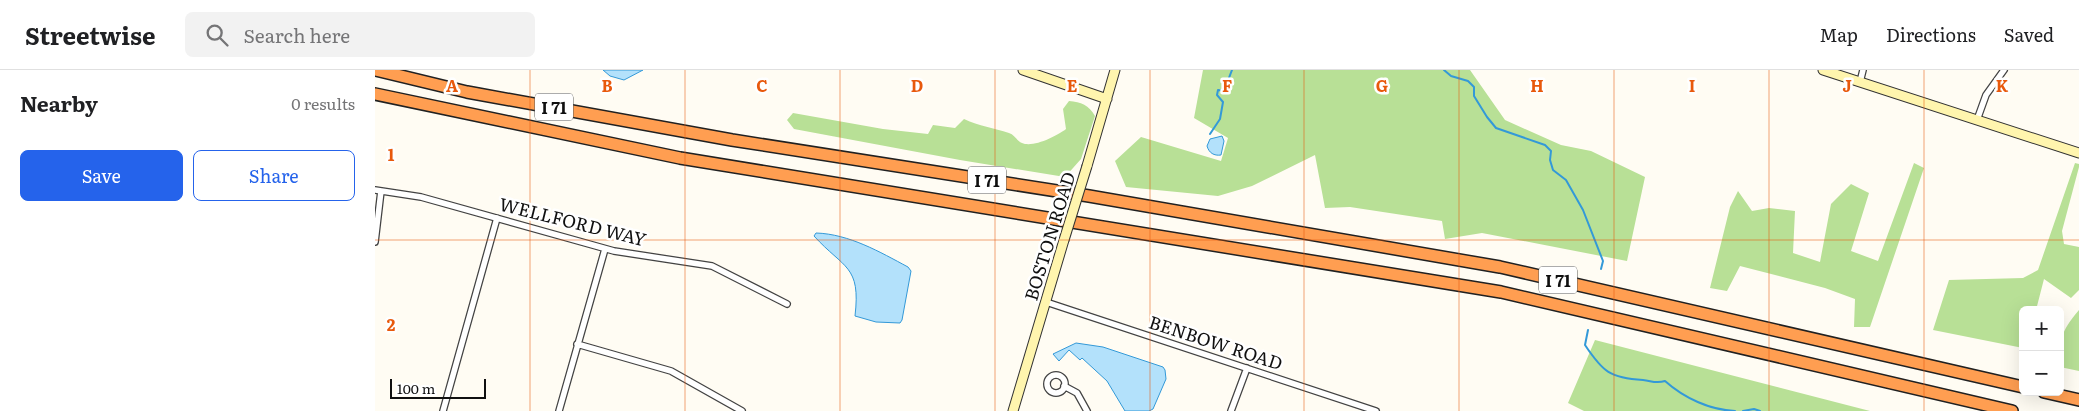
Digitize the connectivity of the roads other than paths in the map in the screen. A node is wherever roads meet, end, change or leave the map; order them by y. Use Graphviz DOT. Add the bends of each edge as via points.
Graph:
graph roads {
  1 [pos="376,70"];
  2 [pos="1023,70"];
  3 [pos="1115,70"];
  4 [pos="1823,70"];
  5 [pos="1863,70"];
  6 [pos="2004,70"];
  7 [pos="1860,82"];
  8 [pos="375,94"];
  9 [pos="1107,98"];
  10 [pos="1977,120"];
  11 [pos="2079,153"];
  12 [pos="378,191"];
  13 [pos="497,218"];
  14 [pos="375,242"];
  15 [pos="605,249"];
  16 [pos="1046,302"];
  17 [pos="787,304"];
  18 [pos="577,344"];
  19 [pos="1247,368"];
  20 [pos="1064,386"];
  21 [pos="2019,386"];
  22 [pos="2062,396"];
  23 [pos="2079,400"];
  24 [pos="1361,409"];
  25 [pos="443,411"];
  26 [pos="559,411"];
  27 [pos="742,411"];
  28 [pos="1013,411"];
  29 [pos="1087,411"];
  30 [pos="1231,411"];
  31 [pos="1376,411"];
  32 [pos="2012,411"];
  1 -- 21 [label="highway, I 71" via="467,92 733,140 1089,196 1501,267"];
  2 -- 9 [label="street"];
  3 -- 9 [label="street, BOSTON ROAD"];
  4 -- 7 [label="street"];
  5 -- 7 [label="street"];
  6 -- 10 [label="street" via="1986,94"];
  7 -- 10 [label="street"];
  8 -- 32 [label="highway, I 71" via="680,158 1501,292"];
  9 -- 16 [label="street, BOSTON ROAD, bridge"];
  10 -- 11 [label="street"];
  12 -- 13 [label="street, WELLFORD WAY" via="421,196"];
  12 -- 14 [label="street"];
  13 -- 15 [label="street, WELLFORD WAY"];
  13 -- 25 [label="street"];
  15 -- 17 [label="street, WELLFORD WAY" via="712,266"];
  15 -- 18 [label="street"];
  16 -- 19 [label="street, BENBOW ROAD"];
  16 -- 28 [label="street, BOSTON ROAD"];
  18 -- 26 [label="street"];
  18 -- 27 [label="street" via="671,371"];
  19 -- 24 [label="street, BENBOW ROAD"];
  19 -- 30 [label="street"];
  20 -- 29 [label="street" via="1077,393"];
  22 -- 23 [label="highway"];
  24 -- 31 [label="street, BENBOW ROAD"];
}
